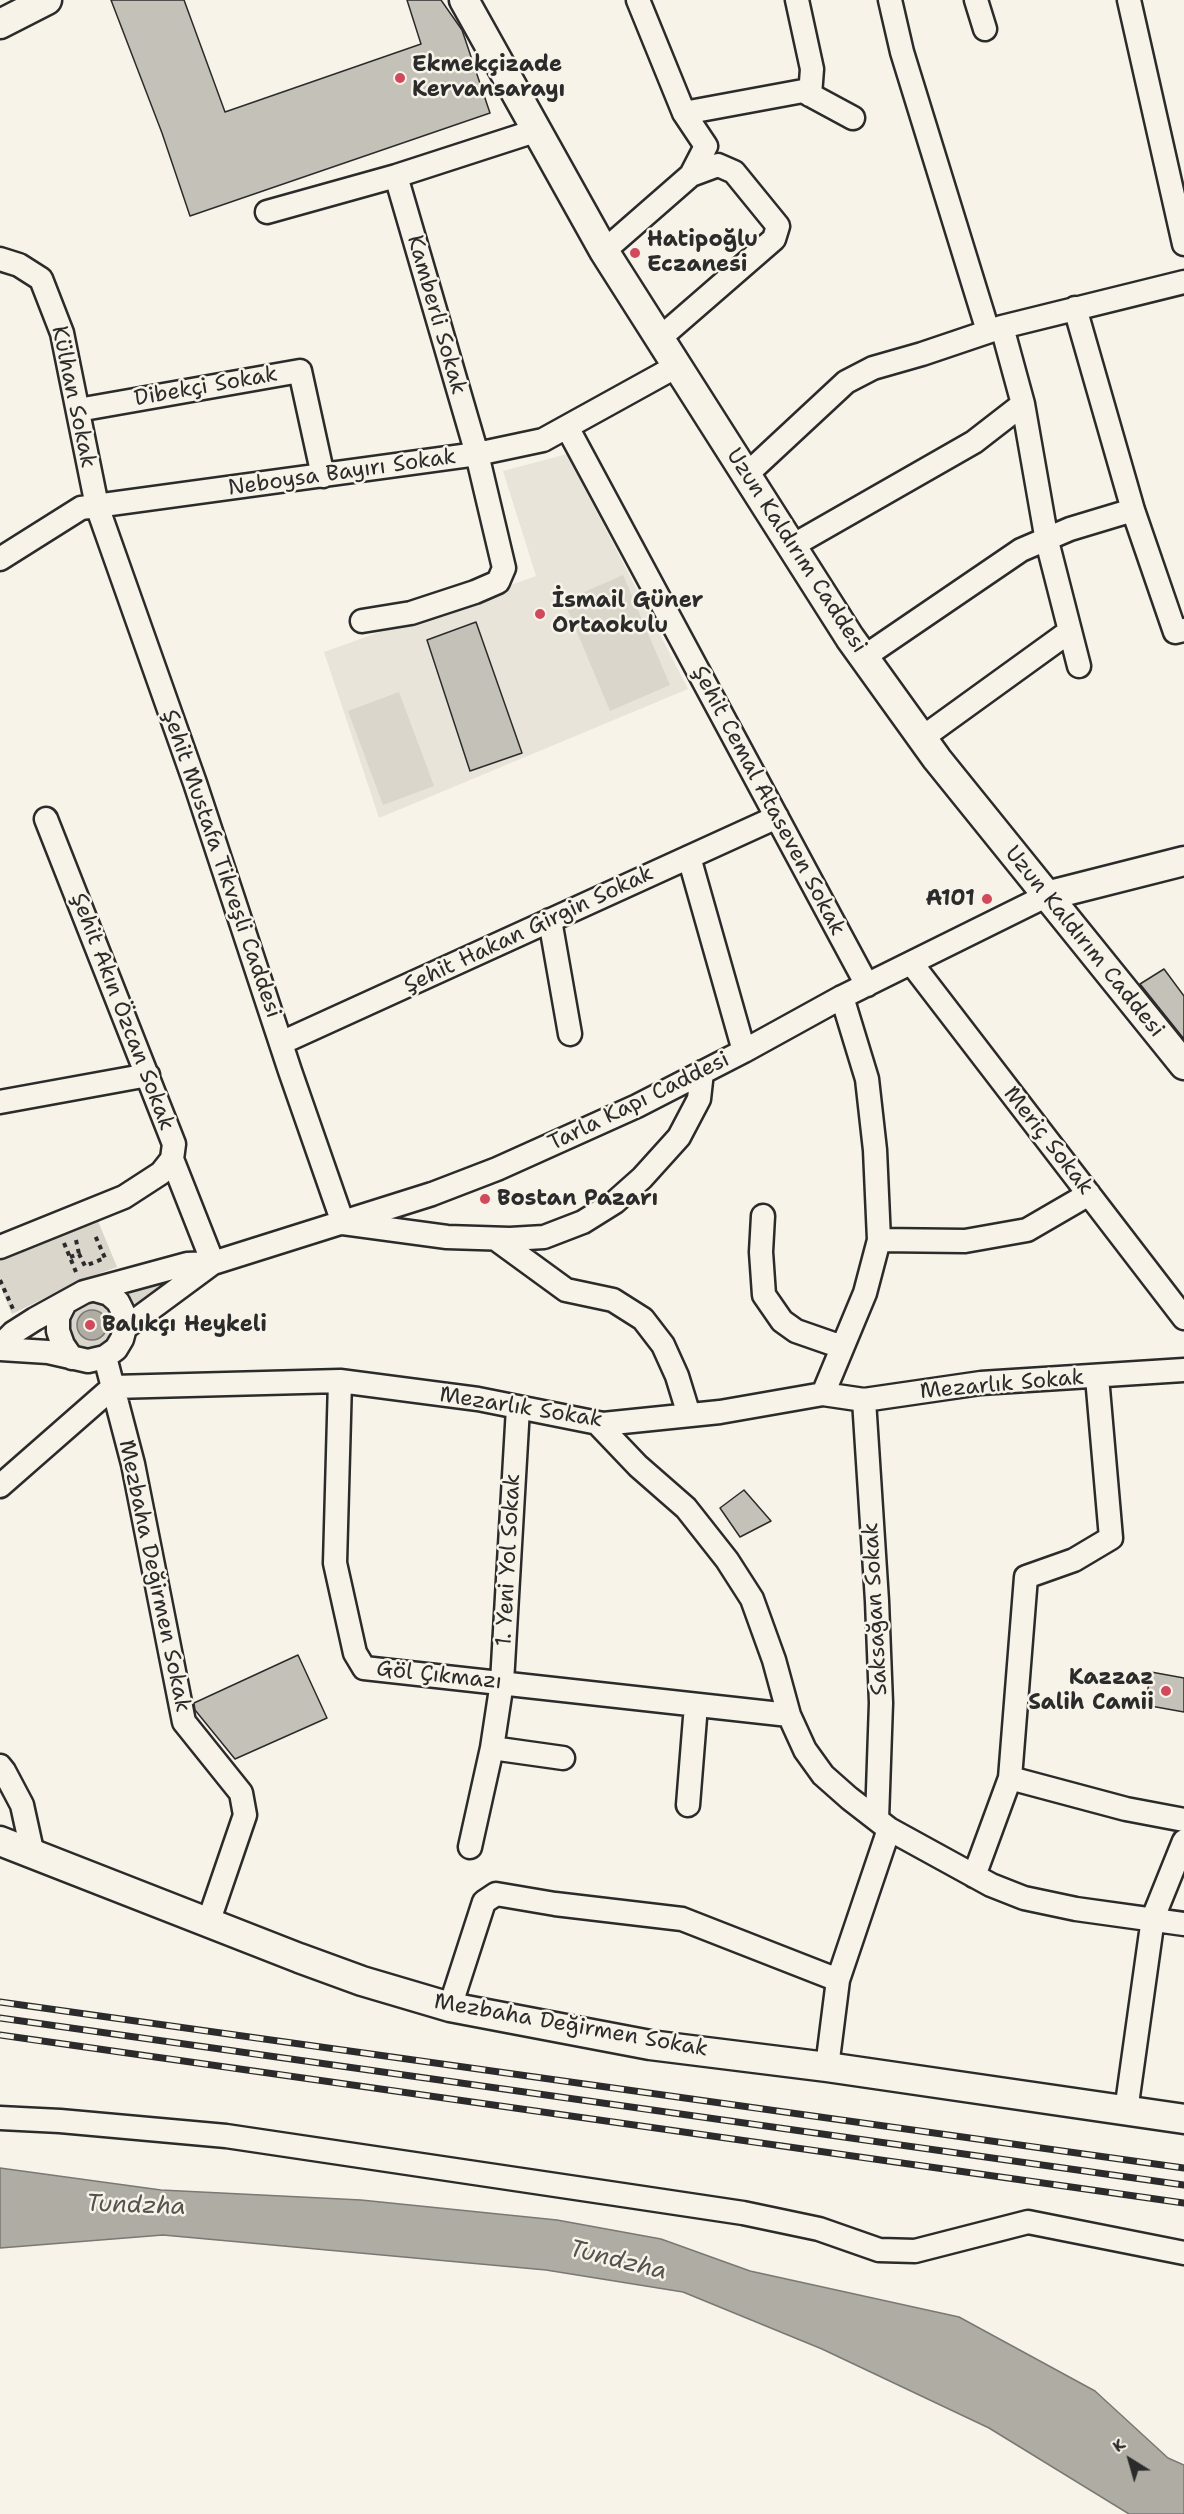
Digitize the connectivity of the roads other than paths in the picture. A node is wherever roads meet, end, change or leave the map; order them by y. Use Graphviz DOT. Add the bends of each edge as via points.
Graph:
graph roads {
  1 [pos="47,0"];
  2 [pos="464,0"];
  3 [pos="638,0"];
  4 [pos="797,0"];
  5 [pos="890,0"];
  6 [pos="976,0"];
  7 [pos="1130,0"];
  8 [pos="0,24"];
  9 [pos="985,29"];
  10 [pos="810,95"];
  11 [pos="684,114"];
  12 [pos="853,118"];
  13 [pos="535,131"];
  14 [pos="691,175"];
  15 [pos="396,176"];
  16 [pos="267,212"];
  17 [pos="1184,244"];
  18 [pos="604,251"];
  19 [pos="6,266"];
  20 [pos="1184,282"];
  21 [pos="1075,308"];
  22 [pos="995,329"];
  23 [pos="660,338"];
  24 [pos="677,366"];
  25 [pos="1023,404"];
  26 [pos="78,410"];
  27 [pos="567,427"];
  28 [pos="477,454"];
  29 [pos="746,475"];
  30 [pos="323,476"];
  31 [pos="97,506"];
  32 [pos="1133,510"];
  33 [pos="1047,541"];
  34 [pos="792,546"];
  35 [pos="1,555"];
  36 [pos="362,621"];
  37 [pos="1184,630"];
  38 [pos="1070,631"];
  39 [pos="864,657"];
  40 [pos="1078,666"];
  41 [pos="922,738"];
  42 [pos="777,817"];
  43 [pos="46,819"];
  44 [pos="689,857"];
  45 [pos="1184,861"];
  46 [pos="1046,896"];
  47 [pos="550,920"];
  48 [pos="912,964"];
  49 [pos="867,985"];
  50 [pos="842,997"];
  51 [pos="570,1034"];
  52 [pos="281,1043"];
  53 [pos="744,1051"];
  54 [pos="1184,1065"];
  55 [pos="702,1072"];
  56 [pos="148,1075"];
  57 [pos="0,1102"];
  58 [pos="172,1159"];
  59 [pos="1089,1194"];
  60 [pos="763,1216"];
  61 [pos="343,1223"];
  62 [pos="496,1239"];
  63 [pos="879,1240"];
  64 [pos="0,1247"];
  65 [pos="213,1263"];
  66 [pos="95,1290"];
  67 [pos="65,1303"];
  68 [pos="1184,1318"];
  69 [pos="125,1328"];
  70 [pos="842,1347"];
  71 [pos="0,1348"];
  72 [pos="105,1357"];
  73 [pos="72,1358"];
  74 [pos="1184,1370"];
  75 [pos="1097,1377"];
  76 [pos="340,1381"];
  77 [pos="113,1387"];
  78 [pos="823,1394"];
  79 [pos="864,1400"];
  80 [pos="518,1408"];
  81 [pos="689,1415"];
  82 [pos="597,1423"];
  83 [pos="0,1486"];
  84 [pos="502,1682"];
  85 [pos="696,1705"];
  86 [pos="789,1715"];
  87 [pos="492,1748"];
  88 [pos="563,1758"];
  89 [pos="0,1766"];
  90 [pos="1010,1778"];
  91 [pos="688,1805"];
  92 [pos="1184,1820"];
  93 [pos="883,1824"];
  94 [pos="0,1841"];
  95 [pos="1184,1842"];
  96 [pos="470,1847"];
  97 [pos="33,1855"];
  98 [pos="974,1876"];
  99 [pos="1153,1918"];
  100 [pos="208,1923"];
  101 [pos="1184,1923"];
  102 [pos="838,1980"];
  103 [pos="450,2007"];
  104 [pos="827,2067"];
  105 [pos="1126,2111"];
  106 [pos="0,2118"];
  107 [pos="1184,2119"];
  108 [pos="1184,2253"];
  1 -- 8 [label="main road"];
  2 -- 13 [label="main road, Uzun Kaldırım Caddesi"];
  3 -- 11 [label="street"];
  4 -- 10 [label="street" via="812,69"];
  5 -- 22 [label="street" via="902,52"];
  6 -- 9 [label="street"];
  7 -- 17 [label="street"];
  10 -- 11 [label="street" via="802,91"];
  10 -- 12 [label="street"];
  11 -- 14 [label="street" via="706,146"];
  13 -- 15 [label="street"];
  13 -- 18 [label="main road, Uzun Kaldırım Caddesi"];
  14 -- 18 [label="street"];
  14 -- 23 [label="street" via="718,165 734,172 778,226 774,239"];
  15 -- 16 [label="street"];
  15 -- 28 [label="street, Kamberli Sokak"];
  18 -- 23 [label="main road, Uzun Kaldırım Caddesi"];
  19 -- 26 [label="street, Külhan Sokak" via="41,279 62,333"];
  20 -- 21 [label="street"];
  21 -- 22 [label="street"];
  21 -- 32 [label="street"];
  22 -- 25 [label="street"];
  22 -- 29 [label="street" via="873,368 846,382"];
  23 -- 24 [label="main road, Uzun Kaldırım Caddesi"];
  24 -- 27 [label="street, Neboysa Bayırı Sokak"];
  24 -- 29 [label="main road, Uzun Kaldırım Caddesi"];
  25 -- 33 [label="street"];
  25 -- 34 [label="street" via="974,442"];
  26 -- 30 [label="street, Dibekçi Sokak" via="300,371"];
  26 -- 31 [label="street, Külhan Sokak"];
  27 -- 28 [label="street, Neboysa Bayırı Sokak" via="543,440"];
  27 -- 42 [label="street, Şehit Cemal Ataseven Sokak"];
  28 -- 30 [label="street, Neboysa Bayırı Sokak"];
  28 -- 36 [label="street, Kamberli Sokak" via="504,568 498,582 411,613"];
  29 -- 34 [label="main road, Uzun Kaldırım Caddesi"];
  30 -- 31 [label="street, Neboysa Bayırı Sokak"];
  31 -- 35 [label="street, Neboysa Bayırı Sokak" via="81,508"];
  31 -- 52 [label="street, Şehit Mustafa Tikveşli Caddesi"];
  32 -- 33 [label="street" via="1070,529"];
  32 -- 37 [label="street" via="1175,632"];
  33 -- 38 [label="street"];
  33 -- 39 [label="street" via="1020,550"];
  34 -- 39 [label="main road, Uzun Kaldırım Caddesi"];
  38 -- 40 [label="street"];
  38 -- 41 [label="street"];
  39 -- 41 [label="main road, Uzun Kaldırım Caddesi"];
  41 -- 46 [label="main road, Uzun Kaldırım Caddesi"];
  42 -- 44 [label="street, Şehit Hakan Girgin Sokak"];
  42 -- 49 [label="street, Şehit Cemal Ataseven Sokak"];
  43 -- 56 [label="street, Şehit Akın Özcan Sokak"];
  44 -- 47 [label="street, Şehit Hakan Girgin Sokak"];
  44 -- 53 [label="street"];
  45 -- 46 [label="main road"];
  46 -- 48 [label="street, Tarla Kapı Caddesi"];
  46 -- 54 [label="main road, Uzun Kaldırım Caddesi"];
  47 -- 51 [label="street"];
  47 -- 52 [label="street, Şehit Hakan Girgin Sokak"];
  48 -- 49 [label="street, Tarla Kapı Caddesi"];
  48 -- 59 [label="street, Meriç Sokak"];
  49 -- 50 [label="street, Tarla Kapı Caddesi"];
  50 -- 53 [label="street, Tarla Kapı Caddesi"];
  50 -- 63 [label="street" via="867,1080"];
  52 -- 61 [label="street, Şehit Mustafa Tikveşli Caddesi"];
  53 -- 55 [label="street, Tarla Kapı Caddesi"];
  55 -- 61 [label="street, Tarla Kapı Caddesi" via="498,1169"];
  55 -- 62 [label="street" via="699,1099 679,1137 615,1202 583,1222 544,1237"];
  56 -- 57 [label="street"];
  56 -- 58 [label="street, Şehit Akın Özcan Sokak" via="174,1144"];
  58 -- 64 [label="street, Şehit Akın Özcan Sokak" via="161,1173 124,1197"];
  58 -- 65 [label="street"];
  59 -- 63 [label="street" via="1027,1230 965,1241"];
  59 -- 68 [label="street, Meriç Sokak"];
  60 -- 70 [label="street" via="764,1295 782,1321 796,1331"];
  61 -- 62 [label="street" via="447,1237"];
  61 -- 65 [label="street, Tarla Kapı Caddesi"];
  62 -- 81 [label="street" via="566,1290 613,1300 643,1319 663,1346"];
  63 -- 70 [label="street" via="865,1293"];
  65 -- 66 [label="street, Tarla Kapı Caddesi" via="188,1264"];
  65 -- 69 [label="street, Tarla Kapı Caddesi"];
  66 -- 67 [label="street, Tarla Kapı Caddesi"];
  66 -- 69 [label="street" via="118,1302"];
  67 -- 71 [label="street, Tarla Kapı Caddesi" via="21,1328"];
  67 -- 73 [label="street" via="58,1317 58,1331"];
  69 -- 72 [label="street, Tarla Kapı Caddesi" via="116,1349"];
  70 -- 78 [label="street"];
  71 -- 73 [label="street, Tarla Kapı Caddesi"];
  72 -- 73 [label="street, Tarla Kapı Caddesi" via="88,1362"];
  72 -- 77 [label="street, Mezbaha Değirmen Sokak"];
  74 -- 75 [label="street, Mezarlık Sokak"];
  75 -- 79 [label="street, Mezarlık Sokak" via="981,1383"];
  75 -- 90 [label="street" via="1111,1538 1074,1560 1026,1577"];
  76 -- 77 [label="street, Mezarlık Sokak"];
  76 -- 80 [label="street, Mezarlık Sokak"];
  76 -- 84 [label="street, Göl Çıkmazı" via="335,1563 355,1653 364,1668"];
  77 -- 83 [label="street"];
  77 -- 100 [label="street, Mezbaha Değirmen Sokak" via="133,1464 184,1722 242,1793 245,1815"];
  78 -- 79 [label="street, Mezarlık Sokak"];
  78 -- 81 [label="street, Mezarlık Sokak"];
  79 -- 93 [label="street, Saksağan Sokak" via="881,1691"];
  80 -- 82 [label="street, Mezarlık Sokak"];
  80 -- 84 [label="street, 1. Yeni Yol Sokak"];
  81 -- 82 [label="street, Mezarlık Sokak"];
  82 -- 86 [label="street" via="686,1508 727,1560 752,1599"];
  84 -- 85 [label="street, Göl Çıkmazı"];
  84 -- 87 [label="street, 1. Yeni Yol Sokak"];
  85 -- 86 [label="street, Göl Çıkmazı"];
  85 -- 91 [label="street"];
  86 -- 93 [label="street" via="805,1750 823,1775"];
  87 -- 88 [label="street"];
  87 -- 96 [label="street, 1. Yeni Yol Sokak"];
  89 -- 97 [label="street" via="22,1805"];
  90 -- 92 [label="street"];
  90 -- 98 [label="street"];
  93 -- 98 [label="street"];
  93 -- 102 [label="street, Saksağan Sokak"];
  94 -- 97 [label="main road"];
  95 -- 99 [label="street"];
  97 -- 100 [label="main road"];
  98 -- 99 [label="street" via="1024,1898"];
  99 -- 101 [label="street"];
  99 -- 105 [label="street"];
  100 -- 103 [label="main road, Mezbaha Değirmen Sokak" via="362,1981"];
  102 -- 103 [label="street" via="682,1919 496,1894 484,1902"];
  102 -- 104 [label="street, Saksağan Sokak"];
  103 -- 104 [label="main road, Mezbaha Değirmen Sokak" via="650,2045"];
  104 -- 105 [label="main road, Mezbaha Değirmen Sokak"];
  105 -- 107 [label="main road, Mezbaha Değirmen Sokak"];
  106 -- 108 [label="street" via="226,2136 743,2213 819,2229 879,2250 915,2251 1028,2222"];
}
